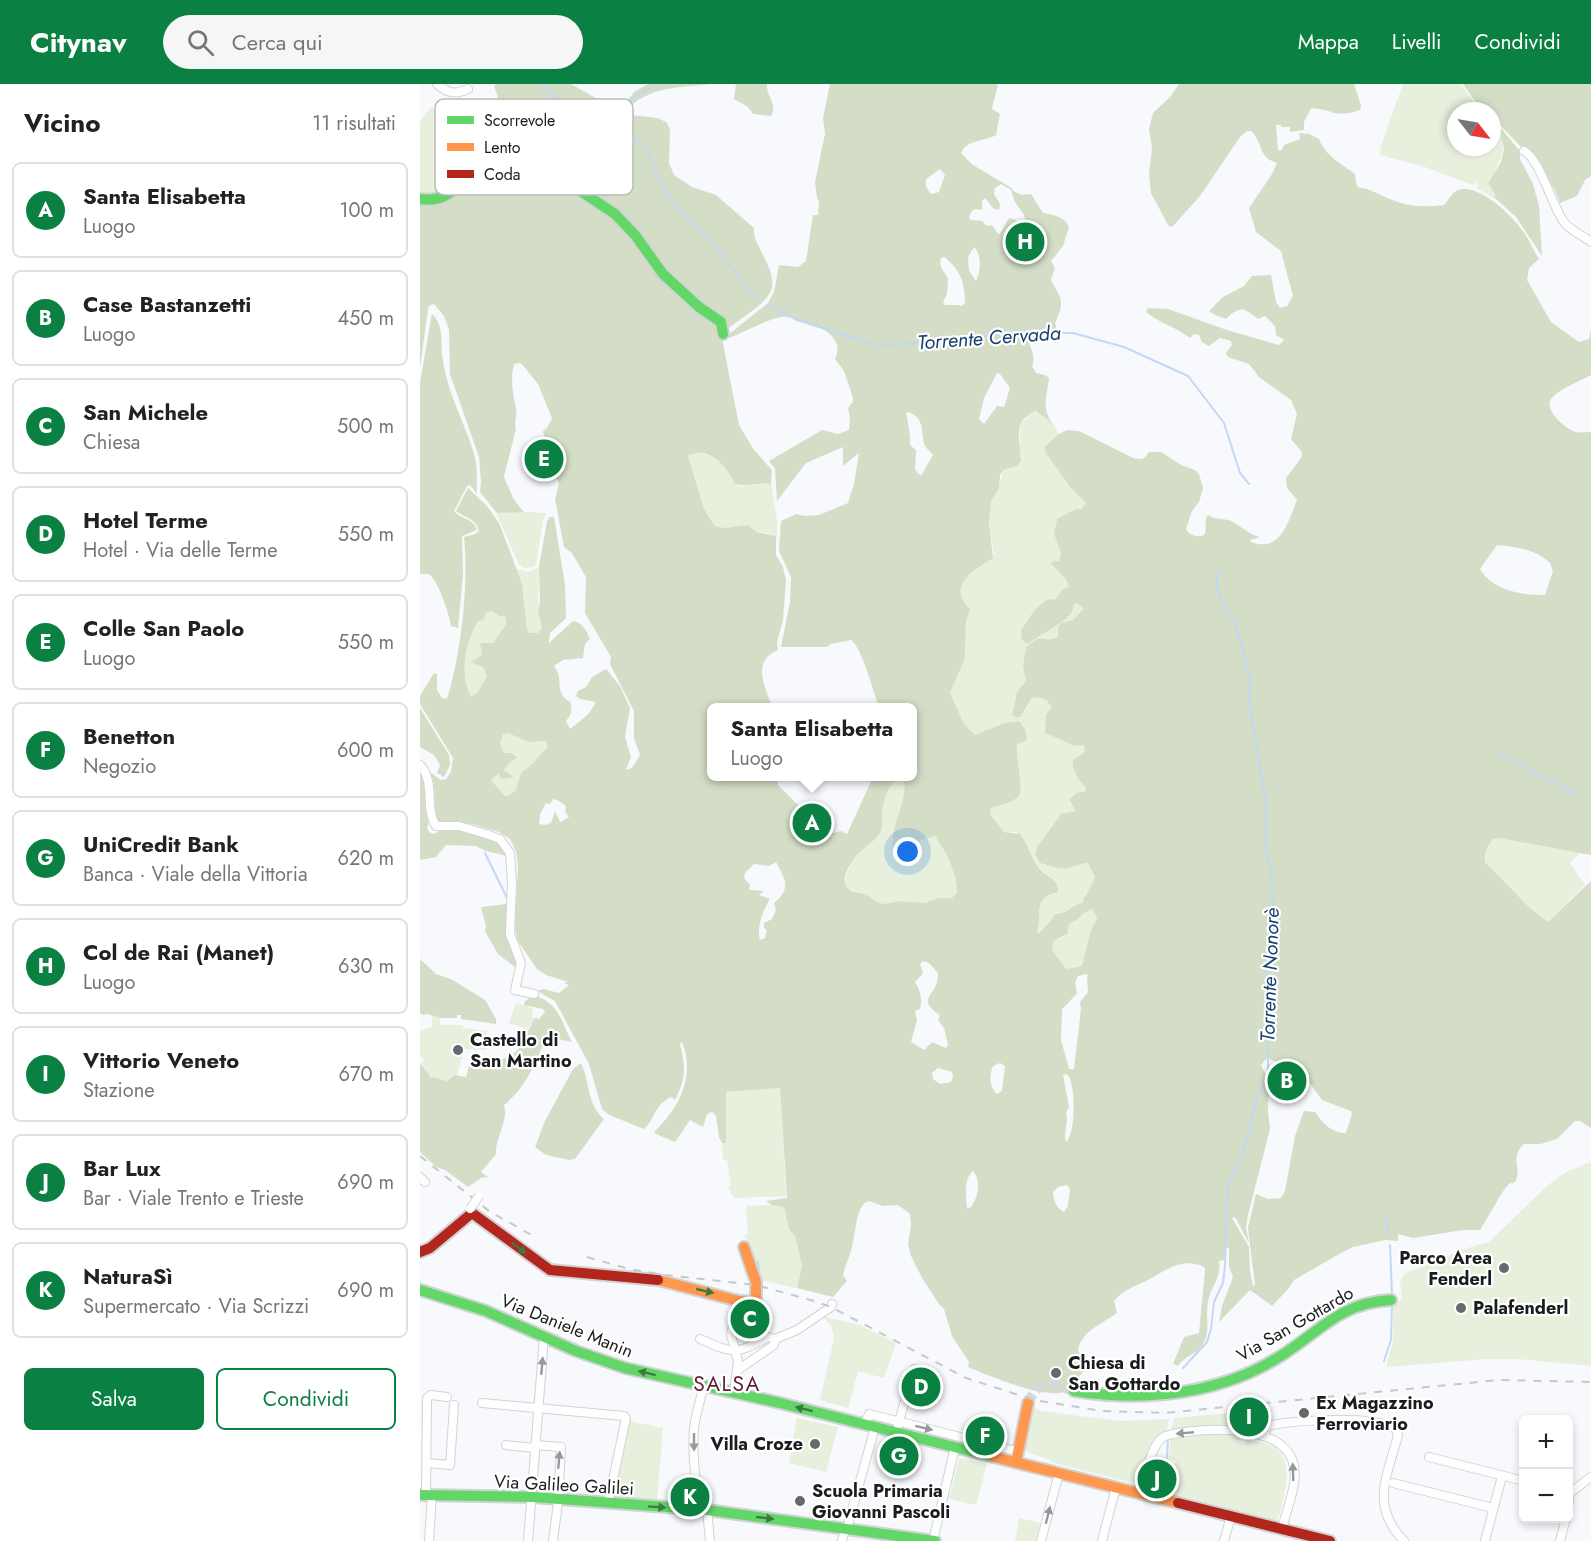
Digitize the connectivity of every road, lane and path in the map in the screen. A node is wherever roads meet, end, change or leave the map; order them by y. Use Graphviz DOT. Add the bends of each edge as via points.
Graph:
graph roads {
  1 [pos="437,84"];
  2 [pos="468,89"];
  3 [pos="1524,151"];
  4 [pos="447,195"];
  5 [pos="586,195"];
  6 [pos="420,199"];
  7 [pos="1591,242"];
  8 [pos="723,334"];
  9 [pos="420,765"];
  10 [pos="534,994"];
  11 [pos="480,1195"];
  12 [pos="470,1209"];
  13 [pos="460,1222"];
  14 [pos="744,1247"];
  15 [pos="420,1252"];
  16 [pos="420,1290"];
  17 [pos="1391,1300"];
  18 [pos="739,1301"];
  19 [pos="832,1304"];
  20 [pos="544,1337"];
  21 [pos="700,1339"];
  22 [pos="775,1339"];
  23 [pos="736,1352"];
  24 [pos="914,1369"];
  25 [pos="738,1370"];
  26 [pos="704,1385"];
  27 [pos="1074,1391"];
  28 [pos="734,1392"];
  29 [pos="447,1397"];
  30 [pos="482,1403"];
  31 [pos="1028,1403"];
  32 [pos="454,1405"];
  33 [pos="538,1408"];
  34 [pos="869,1422"];
  35 [pos="898,1427"];
  36 [pos="1265,1436"];
  37 [pos="506,1445"];
  38 [pos="535,1447"];
  39 [pos="955,1447"];
  40 [pos="1017,1457"];
  41 [pos="1429,1457"];
  42 [pos="426,1463"];
  43 [pos="1059,1473"];
  44 [pos="1502,1476"];
  45 [pos="1591,1477"];
  46 [pos="1519,1480"];
  47 [pos="1393,1483"];
  48 [pos="1116,1487"];
  49 [pos="1573,1490"];
  50 [pos="1142,1494"];
  51 [pos="426,1496"];
  52 [pos="532,1497"];
  53 [pos="557,1499"];
  54 [pos="608,1503"];
  55 [pos="1494,1508"];
  56 [pos="707,1510"];
  57 [pos="1231,1516"];
  58 [pos="1565,1523"];
  59 [pos="1282,1529"];
  60 [pos="844,1534"];
  61 [pos="429,1541"];
  62 [pos="528,1541"];
  63 [pos="553,1541"];
  64 [pos="710,1541"];
  65 [pos="933,1541"];
  66 [pos="1041,1541"];
  67 [pos="1102,1541"];
  68 [pos="1224,1541"];
  69 [pos="1330,1541"];
  70 [pos="1404,1541"];
  71 [pos="1485,1541"];
  72 [pos="1560,1541"];
  1 -- 2 [label="street" via="452,93"];
  3 -- 7 [label="street" via="1535,164 1564,222"];
  4 -- 6 [label="street" via="434,201"];
  5 -- 8 [label="street" via="615,214 663,274 721,322"];
  9 -- 10 [label="street" via="430,790 430,811 436,826 459,825 500,839 510,853 510,934 521,963 515,990"];
  11 -- 12 [label="street, bridge"];
  12 -- 13 [label="street"];
  13 -- 15 [label="street"];
  13 -- 18 [label="street, one-way" via="472,1213 550,1270 649,1278"];
  14 -- 18 [label="street" via="758,1300"];
  16 -- 20 [label="street, Via Daniele Manin" via="486,1311"];
  17 -- 27 [label="street, Via San Gottardo" via="1349,1308 1276,1358 1212,1385 1137,1396"];
  18 -- 23 [label="street" via="731,1335"];
  19 -- 22 [label="street" via="805,1326"];
  26 -- 20 [label="street, Via Daniele Manin, one-way" via="612,1364"];
  33 -- 20 [label="street, one-way"];
  21 -- 23 [label="street"];
  22 -- 23 [label="street" via="768,1336"];
  22 -- 25 [label="street" via="774,1345"];
  23 -- 25 [label="street"];
  24 -- 35 [label="street"];
  25 -- 28 [label="street"];
  26 -- 28 [label="street, Via Daniele Manin"];
  26 -- 56 [label="street, one-way" via="693,1440 699,1498"];
  34 -- 28 [label="street, Via Daniele Manin, one-way"];
  29 -- 42 [label="street" via="428,1398"];
  30 -- 33 [label="street"];
  31 -- 40 [label="street"];
  32 -- 42 [label="street" via="450,1465"];
  33 -- 38 [label="street"];
  33 -- 54 [label="street" via="620,1414 626,1418"];
  34 -- 35 [label="street, Via Daniele Manin"];
  34 -- 60 [label="street"];
  35 -- 39 [label="street, Via Daniele Manin"];
  35 -- 40 [label="street, one-way"];
  36 -- 50 [label="street, one-way" via="1227,1430 1165,1436 1153,1452"];
  59 -- 36 [label="street, one-way" via="1294,1465 1284,1447"];
  36 -- 70 [label="street" via="1266,1428 1274,1424 1336,1420 1365,1421 1396,1429 1398,1435 1383,1492 1389,1518"];
  37 -- 38 [label="street"];
  38 -- 52 [label="street"];
  53 -- 38 [label="street, one-way" via="561,1447"];
  39 -- 40 [label="street, Via Daniele Manin"];
  39 -- 65 [label="street"];
  40 -- 43 [label="street, Via Daniele Manin"];
  41 -- 44 [label="street"];
  42 -- 51 [label="street"];
  43 -- 48 [label="street, Via Daniele Manin"];
  66 -- 43 [label="street, one-way"];
  44 -- 46 [label="street"];
  44 -- 55 [label="street"];
  45 -- 49 [label="street"];
  47 -- 55 [label="street"];
  48 -- 50 [label="street, Via Daniele Manin"];
  48 -- 67 [label="street"];
  50 -- 57 [label="street, Via Daniele Manin"];
  51 -- 52 [label="street, Via Galileo Galilei"];
  51 -- 61 [label="street"];
  52 -- 53 [label="street, Via Galileo Galilei"];
  52 -- 62 [label="street"];
  53 -- 54 [label="street, Via Galileo Galilei"];
  53 -- 63 [label="street"];
  54 -- 56 [label="street, Via Galileo Galilei, one-way"];
  55 -- 71 [label="street"];
  56 -- 60 [label="street, Via Galileo Galilei, one-way"];
  56 -- 64 [label="street"];
  57 -- 59 [label="street, Via Daniele Manin"];
  57 -- 68 [label="street"];
  58 -- 72 [label="street"];
  59 -- 69 [label="street, Via Daniele Manin"];
  60 -- 65 [label="street, Via Galileo Galilei"];
}
